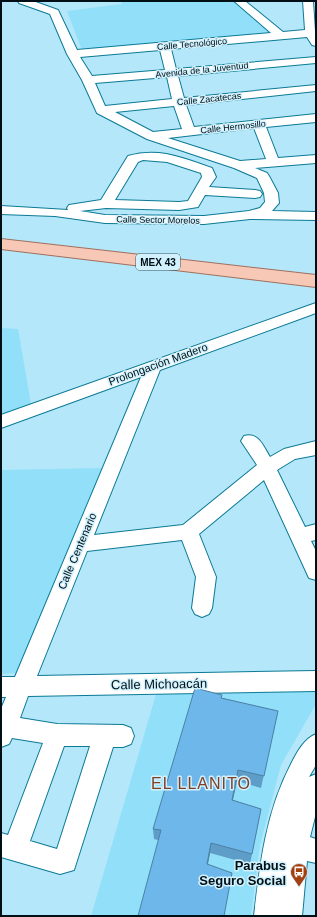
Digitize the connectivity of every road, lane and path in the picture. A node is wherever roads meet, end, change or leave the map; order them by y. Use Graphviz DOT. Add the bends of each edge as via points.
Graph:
graph roads {
  1 [pos="23,1"];
  2 [pos="308,1"];
  3 [pos="244,3"];
  4 [pos="280,35"];
  5 [pos="313,38"];
  6 [pos="165,46"];
  7 [pos="73,54"];
  8 [pos="316,60"];
  9 [pos="172,73"];
  10 [pos="88,80"];
  11 [pos="316,88"];
  12 [pos="179,102"];
  13 [pos="101,110"];
  14 [pos="316,118"];
  15 [pos="259,125"];
  16 [pos="189,132"];
  17 [pos="151,136"];
  18 [pos="273,161"];
  19 [pos="315,161"];
  20 [pos="240,165"];
  21 [pos="201,191"];
  22 [pos="255,194"];
  23 [pos="272,203"];
  24 [pos="106,204"];
  25 [pos="1,210"];
  26 [pos="55,212"];
  27 [pos="250,215"];
  28 [pos="294,216"];
  29 [pos="316,216"];
  30 [pos="1,234"];
  31 [pos="1,244"];
  32 [pos="316,268"];
  33 [pos="316,281"];
  34 [pos="316,308"];
  35 [pos="154,366"];
  36 [pos="1,422"];
  37 [pos="250,441"];
  38 [pos="316,448"];
  39 [pos="267,467"];
  40 [pos="188,532"];
  41 [pos="308,534"];
  42 [pos="80,544"];
  43 [pos="316,572"];
  44 [pos="202,608"];
  45 [pos="316,681"];
  46 [pos="10,687"];
  47 [pos="3,731"];
  48 [pos="57,735"];
  49 [pos="316,745"];
  50 [pos="316,786"];
  51 [pos="296,846"];
  52 [pos="8,847"];
  53 [pos="267,916"];
  54 [pos="289,916"];
  1 -- 7 [label="street" via="58,7"];
  2 -- 5 [label="street"];
  3 -- 4 [label="street"];
  4 -- 5 [label="street, Calle Tecnológico"];
  4 -- 6 [label="street, Calle Tecnológico"];
  6 -- 7 [label="street, Calle Tecnológico"];
  6 -- 9 [label="street"];
  7 -- 10 [label="street"];
  8 -- 9 [label="street, Avenida de la Juventud"];
  9 -- 10 [label="street, Avenida de la Juventud"];
  9 -- 12 [label="street"];
  10 -- 13 [label="street"];
  11 -- 12 [label="street, Calle Zacatecas"];
  12 -- 13 [label="street, Calle Zacatecas"];
  12 -- 16 [label="street"];
  13 -- 17 [label="street"];
  14 -- 15 [label="street, Calle Hermosillo"];
  15 -- 16 [label="street, Calle Hermosillo"];
  15 -- 18 [label="street"];
  16 -- 17 [label="street, Calle Hermosillo"];
  17 -- 20 [label="street"];
  18 -- 19 [label="street"];
  18 -- 20 [label="street"];
  20 -- 23 [label="street" via="262,176 271,193"];
  21 -- 22 [label="street"];
  21 -- 24 [label="street" via="193,204 179,206"];
  21 -- 24 [label="street" via="209,177 207,171 154,154 134,159"];
  23 -- 27 [label="street" via="265,211"];
  23 -- 28 [label="street"];
  24 -- 26 [label="street"];
  25 -- 26 [label="street, Calle Sector Morelos"];
  26 -- 27 [label="street, Calle Sector Morelos" via="105,219 204,220"];
  27 -- 28 [label="street, Calle Sector Morelos"];
  28 -- 29 [label="street, Calle Sector Morelos"];
  30 -- 32 [label="main road, MEX 43"];
  31 -- 33 [label="main road, MEX 43"];
  34 -- 35 [label="street, Prolongación Madero"];
  35 -- 36 [label="street, Prolongación Madero"];
  35 -- 42 [label="street, Calle Centenario"];
  37 -- 39 [label="street"];
  38 -- 39 [label="street" via="290,454"];
  39 -- 40 [label="street"];
  39 -- 41 [label="street"];
  40 -- 42 [label="street"];
  40 -- 44 [label="street" via="206,577"];
  41 -- 43 [label="street"];
  42 -- 46 [label="street, Calle Centenario"];
  45 -- 46 [label="street, Calle Michoacán"];
  46 -- 47 [label="street, Calle Centenario"];
  47 -- 48 [label="street"];
  48 -- 52 [label="street"];
  48 -- 52 [label="street" via="114,736 65,861 60,862"];
  49 -- 51 [label="street" via="306,758 283,810"];
  50 -- 51 [label="street" via="303,815"];
  51 -- 53 [label="street"];
  51 -- 54 [label="street"];
}
